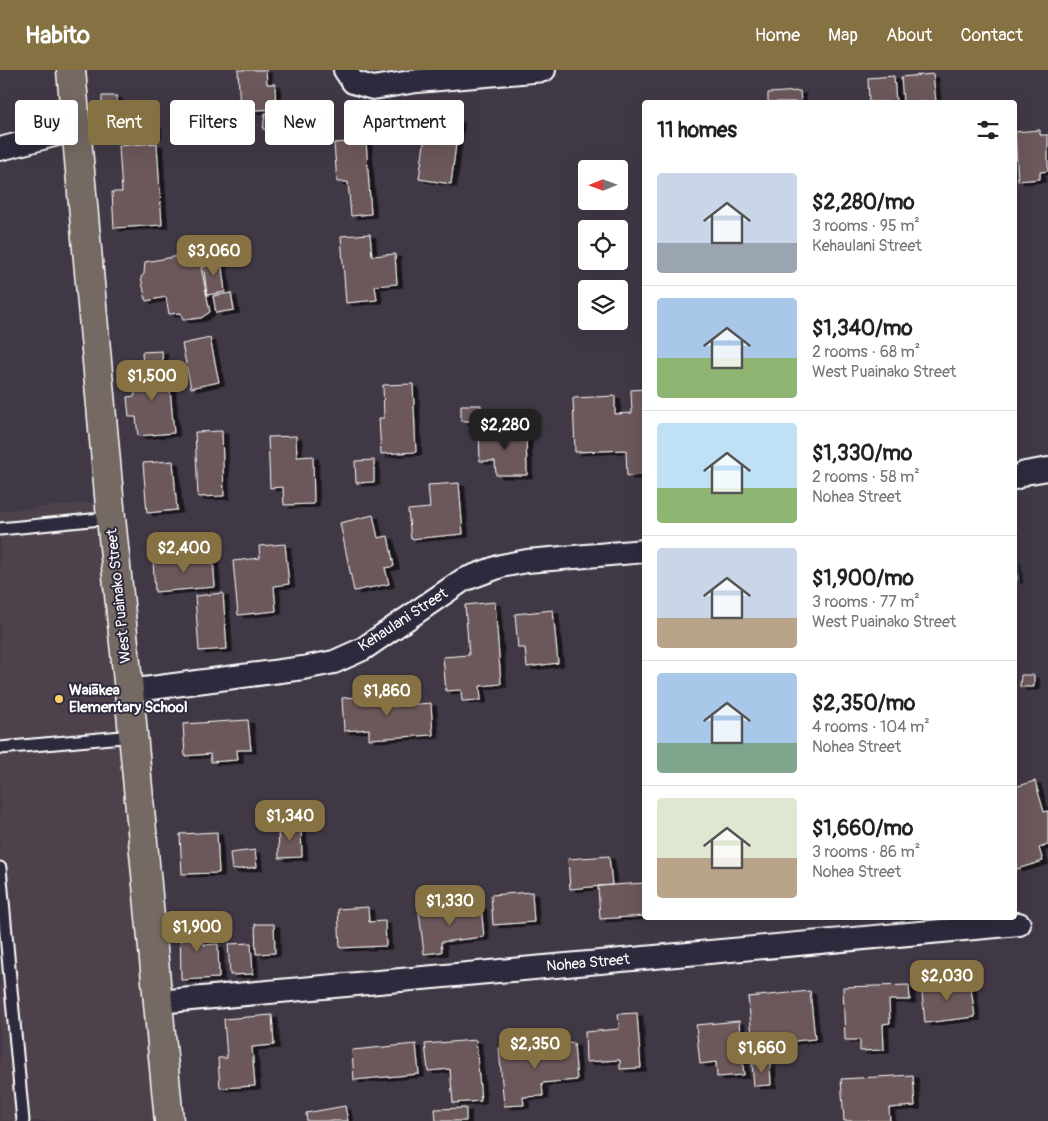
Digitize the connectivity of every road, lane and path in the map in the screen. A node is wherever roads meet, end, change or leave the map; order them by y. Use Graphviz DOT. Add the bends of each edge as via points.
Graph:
graph roads {
  1 [pos="71,70"];
  2 [pos="345,70"];
  3 [pos="544,70"];
  4 [pos="74,100"];
  5 [pos="78,140"];
  6 [pos="15,144"];
  7 [pos="0,148"];
  8 [pos="1048,469"];
  9 [pos="1017,477"];
  10 [pos="111,518"];
  11 [pos="0,529"];
  12 [pos="642,551"];
  13 [pos="129,691"];
  14 [pos="133,736"];
  15 [pos="0,748"];
  16 [pos="0,868"];
  17 [pos="1019,924"];
  18 [pos="158,1002"];
  19 [pos="24,1121"];
  20 [pos="169,1121"];
  1 -- 4 [label="highway, West Puainako Street"];
  2 -- 3 [label="street" via="353,82 373,88"];
  5 -- 10 [label="highway, West Puainako Street"];
  6 -- 7 [label="street"];
  8 -- 9 [label="street"];
  10 -- 11 [label="lane"];
  10 -- 13 [label="highway, West Puainako Street"];
  12 -- 13 [label="street, Kehaulani Street" via="501,566 463,580 362,649 334,662"];
  13 -- 14 [label="highway, West Puainako Street"];
  14 -- 15 [label="lane"];
  14 -- 18 [label="highway, West Puainako Street"];
  16 -- 19 [label="lane"];
  17 -- 18 [label="street, Nohea Street"];
  18 -- 20 [label="highway, West Puainako Street"];
}
